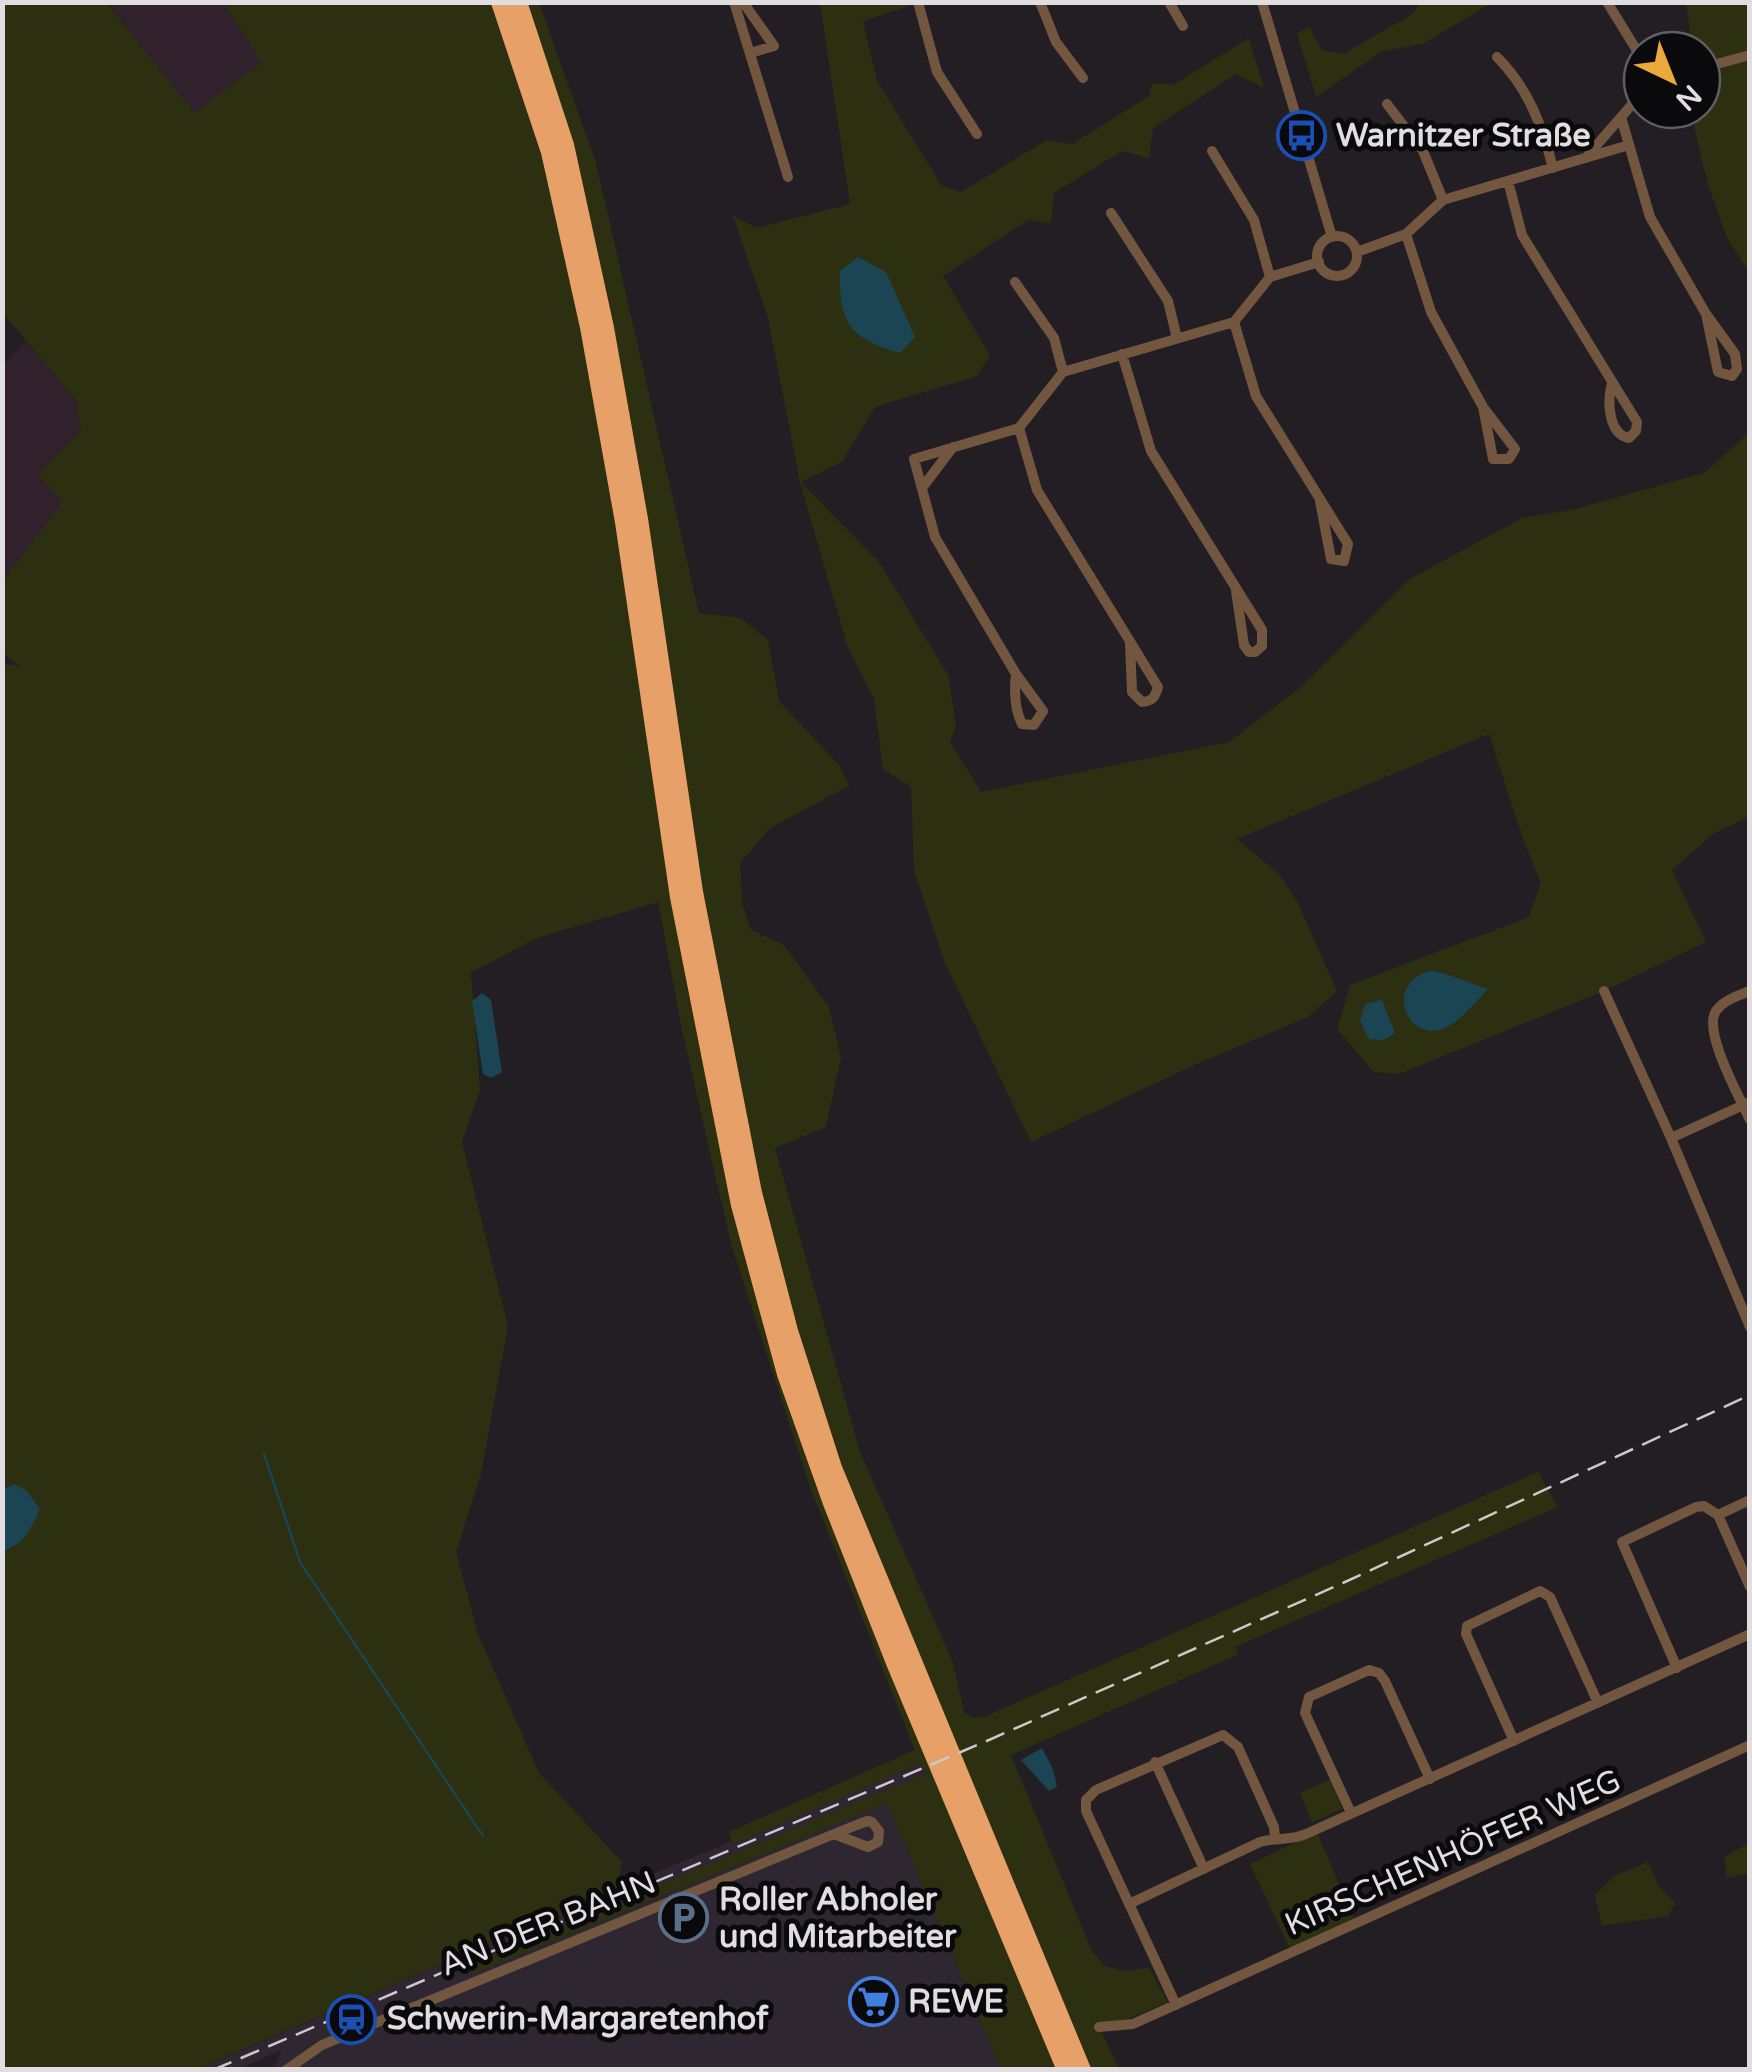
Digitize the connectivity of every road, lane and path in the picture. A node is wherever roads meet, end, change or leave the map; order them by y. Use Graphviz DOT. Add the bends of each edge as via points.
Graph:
graph roads {
  1 [pos="500,2"];
  2 [pos="518,2"];
  3 [pos="734,2"];
  4 [pos="743,2"];
  5 [pos="918,2"];
  6 [pos="1040,2"];
  7 [pos="1169,2"];
  8 [pos="1262,2"];
  9 [pos="1606,2"];
  10 [pos="1183,26"];
  11 [pos="1624,30"];
  12 [pos="750,53"];
  13 [pos="1750,55"];
  14 [pos="1497,56"];
  15 [pos="1722,63"];
  16 [pos="1083,78"];
  17 [pos="1387,104"];
  18 [pos="1621,116"];
  19 [pos="976,134"];
  20 [pos="1628,145"];
  21 [pos="1212,151"];
  22 [pos="1588,156"];
  23 [pos="1554,168"];
  24 [pos="788,177"];
  25 [pos="1508,181"];
  26 [pos="1443,200"];
  27 [pos="1111,212"];
  28 [pos="1406,234"];
  29 [pos="1332,237"];
  30 [pos="1357,252"];
  31 [pos="1318,262"];
  32 [pos="1270,277"];
  33 [pos="1015,282"];
  34 [pos="1706,314"];
  35 [pos="1234,322"];
  36 [pos="1177,338"];
  37 [pos="1122,354"];
  38 [pos="1064,372"];
  39 [pos="1612,383"];
  40 [pos="1484,407"];
  41 [pos="1019,428"];
  42 [pos="954,446"];
  43 [pos="922,488"];
  44 [pos="1320,502"];
  45 [pos="1236,590"];
  46 [pos="1130,643"];
  47 [pos="1016,674"];
  48 [pos="686,887"];
  49 [pos="1750,990"];
  50 [pos="1604,991"];
  51 [pos="1746,1104"];
  52 [pos="1750,1120"];
  53 [pos="1671,1138"];
  54 [pos="1750,1327"];
  55 [pos="1750,1500"];
  56 [pos="1718,1515"];
  57 [pos="1750,1587"];
  58 [pos="1750,1634"];
  59 [pos="1676,1668"];
  60 [pos="1598,1703"];
  61 [pos="1514,1740"];
  62 [pos="1750,1745"];
  63 [pos="1155,1762"];
  64 [pos="1430,1779"];
  65 [pos="1351,1813"];
  66 [pos="834,1834"];
  67 [pos="1275,1837"];
  68 [pos="1204,1869"];
  69 [pos="1129,1904"];
  70 [pos="1176,2006"];
  71 [pos="1099,2027"];
  72 [pos="286,2070"];
  73 [pos="1066,2070"];
  74 [pos="1082,2070"];
  1 -- 48 [label="highway" via="550,152 588,326"];
  2 -- 48 [label="highway" via="565,145 605,328 639,519"];
  3 -- 12 [label="street"];
  4 -- 12 [label="street" via="774,46"];
  5 -- 19 [label="street" via="937,72"];
  6 -- 16 [label="street" via="1056,42"];
  7 -- 10 [label="street"];
  8 -- 29 [label="street"];
  9 -- 11 [label="street"];
  12 -- 24 [label="street"];
  13 -- 15 [label="street"];
  14 -- 23 [label="street" via="1539,115"];
  17 -- 26 [label="street" via="1423,151"];
  18 -- 20 [label="street"];
  18 -- 22 [label="street"];
  20 -- 22 [label="street"];
  20 -- 34 [label="street" via="1650,218"];
  21 -- 32 [label="street" via="1254,220"];
  22 -- 23 [label="street"];
  23 -- 25 [label="street"];
  25 -- 26 [label="street"];
  25 -- 39 [label="street" via="1522,235"];
  26 -- 28 [label="street"];
  27 -- 36 [label="street" via="1168,301"];
  28 -- 30 [label="street"];
  28 -- 40 [label="street" via="1430,312"];
  29 -- 30 [label="street" via="1348,239"];
  29 -- 31 [label="street" via="1320,246"];
  30 -- 31 [label="street" via="1344,278"];
  31 -- 32 [label="street"];
  32 -- 35 [label="street"];
  33 -- 38 [label="street" via="1054,338"];
  34 -- 34 [label="street" via="1718,372 1732,376 1736,354"];
  35 -- 36 [label="street"];
  35 -- 44 [label="street" via="1256,396"];
  36 -- 37 [label="street"];
  37 -- 38 [label="street"];
  37 -- 45 [label="street" via="1151,451"];
  38 -- 41 [label="street"];
  39 -- 39 [label="street" via="1614,430 1629,438 1637,422"];
  40 -- 40 [label="street" via="1494,458 1509,460 1515,449"];
  41 -- 42 [label="street"];
  41 -- 46 [label="street" via="1037,490"];
  42 -- 43 [label="street"];
  42 -- 43 [label="street" via="914,459"];
  43 -- 47 [label="street" via="935,537"];
  44 -- 44 [label="street" via="1331,558 1344,561 1348,544"];
  45 -- 45 [label="street" via="1244,645 1254,652 1262,646 1262,630"];
  46 -- 46 [label="street" via="1132,692 1149,702 1158,687"];
  48 -- 73 [label="highway" via="740,1205 786,1374 896,1664"];
  48 -- 74 [label="highway" via="753,1193 833,1468"];
  49 -- 51 [label="street" via="1714,1014 1712,1031"];
  50 -- 53 [label="street"];
  51 -- 52 [label="street"];
  51 -- 53 [label="street"];
  53 -- 54 [label="street"];
  55 -- 56 [label="street"];
  56 -- 57 [label="street"];
  56 -- 59 [label="street" via="1696,1507 1622,1542"];
  58 -- 59 [label="street"];
  59 -- 60 [label="street"];
  60 -- 61 [label="street"];
  60 -- 61 [label="street" via="1550,1597 1540,1592 1467,1626"];
  61 -- 64 [label="street"];
  62 -- 70 [label="street, KIRSCHENHÖFER WEG"];
  63 -- 67 [label="street" via="1213,1736 1228,1736"];
  63 -- 68 [label="street"];
  63 -- 69 [label="street" via="1086,1800"];
  64 -- 65 [label="street"];
  64 -- 65 [label="street" via="1385,1681 1369,1670 1305,1704"];
  65 -- 67 [label="street" via="1296,1838"];
  66 -- 72 [label="street, AN DER BAHN" via="322,2046"];
  67 -- 68 [label="street"];
  68 -- 69 [label="street"];
  69 -- 70 [label="street"];
  70 -- 71 [label="street, KIRSCHENHÖFER WEG" via="1134,2024"];
}
